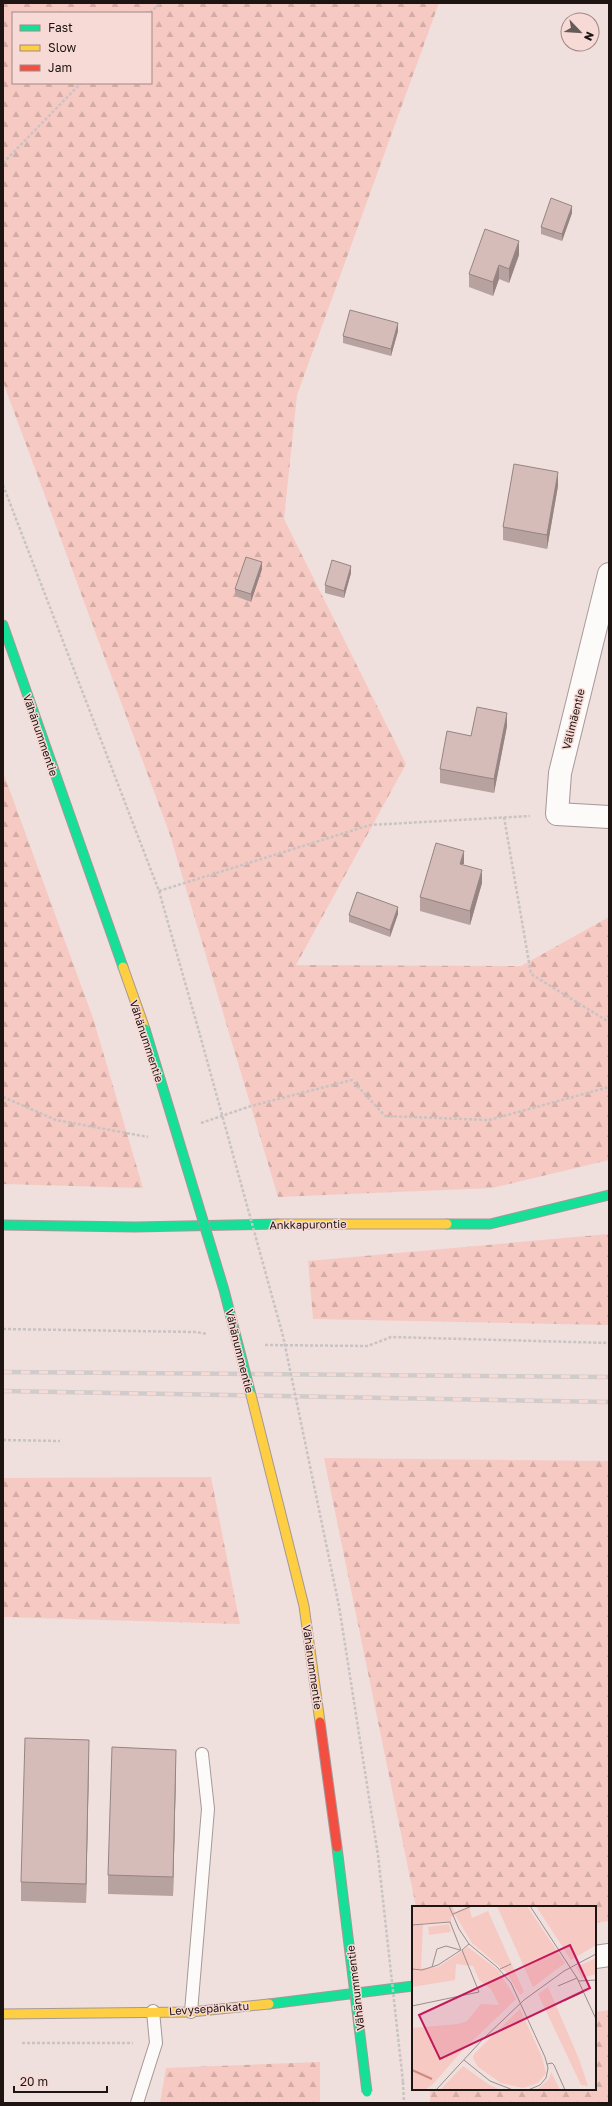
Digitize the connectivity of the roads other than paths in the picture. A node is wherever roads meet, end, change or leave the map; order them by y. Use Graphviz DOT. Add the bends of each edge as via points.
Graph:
graph roads {
  1 [pos="609,574"];
  2 [pos="3,625"];
  3 [pos="609,817"];
  4 [pos="609,1195"];
  5 [pos="3,1225"];
  6 [pos="202,1754"];
  7 [pos="609,1955"];
  8 [pos="596,1957"];
  9 [pos="412,1986"];
  10 [pos="153,2011"];
  11 [pos="191,2012"];
  12 [pos="3,2014"];
  13 [pos="137,2103"];
  14 [pos="367,2103"];
  1 -- 3 [label="street, Välimäentie" via="560,773 557,814"];
  2 -- 14 [label="main road, Vähänummentie, bridge" via="144,1029 224,1290 304,1606 343,1892"];
  4 -- 5 [label="main road, Ankkapurontie" via="490,1224 319,1223 135,1228"];
  6 -- 11 [label="lane" via="208,1809"];
  7 -- 8 [label="street"];
  9 -- 11 [label="main road, Levysepänkatu"];
  10 -- 11 [label="main road, Levysepänkatu"];
  10 -- 12 [label="main road, Levysepänkatu"];
  10 -- 13 [label="lane" via="156,2043"];
}
